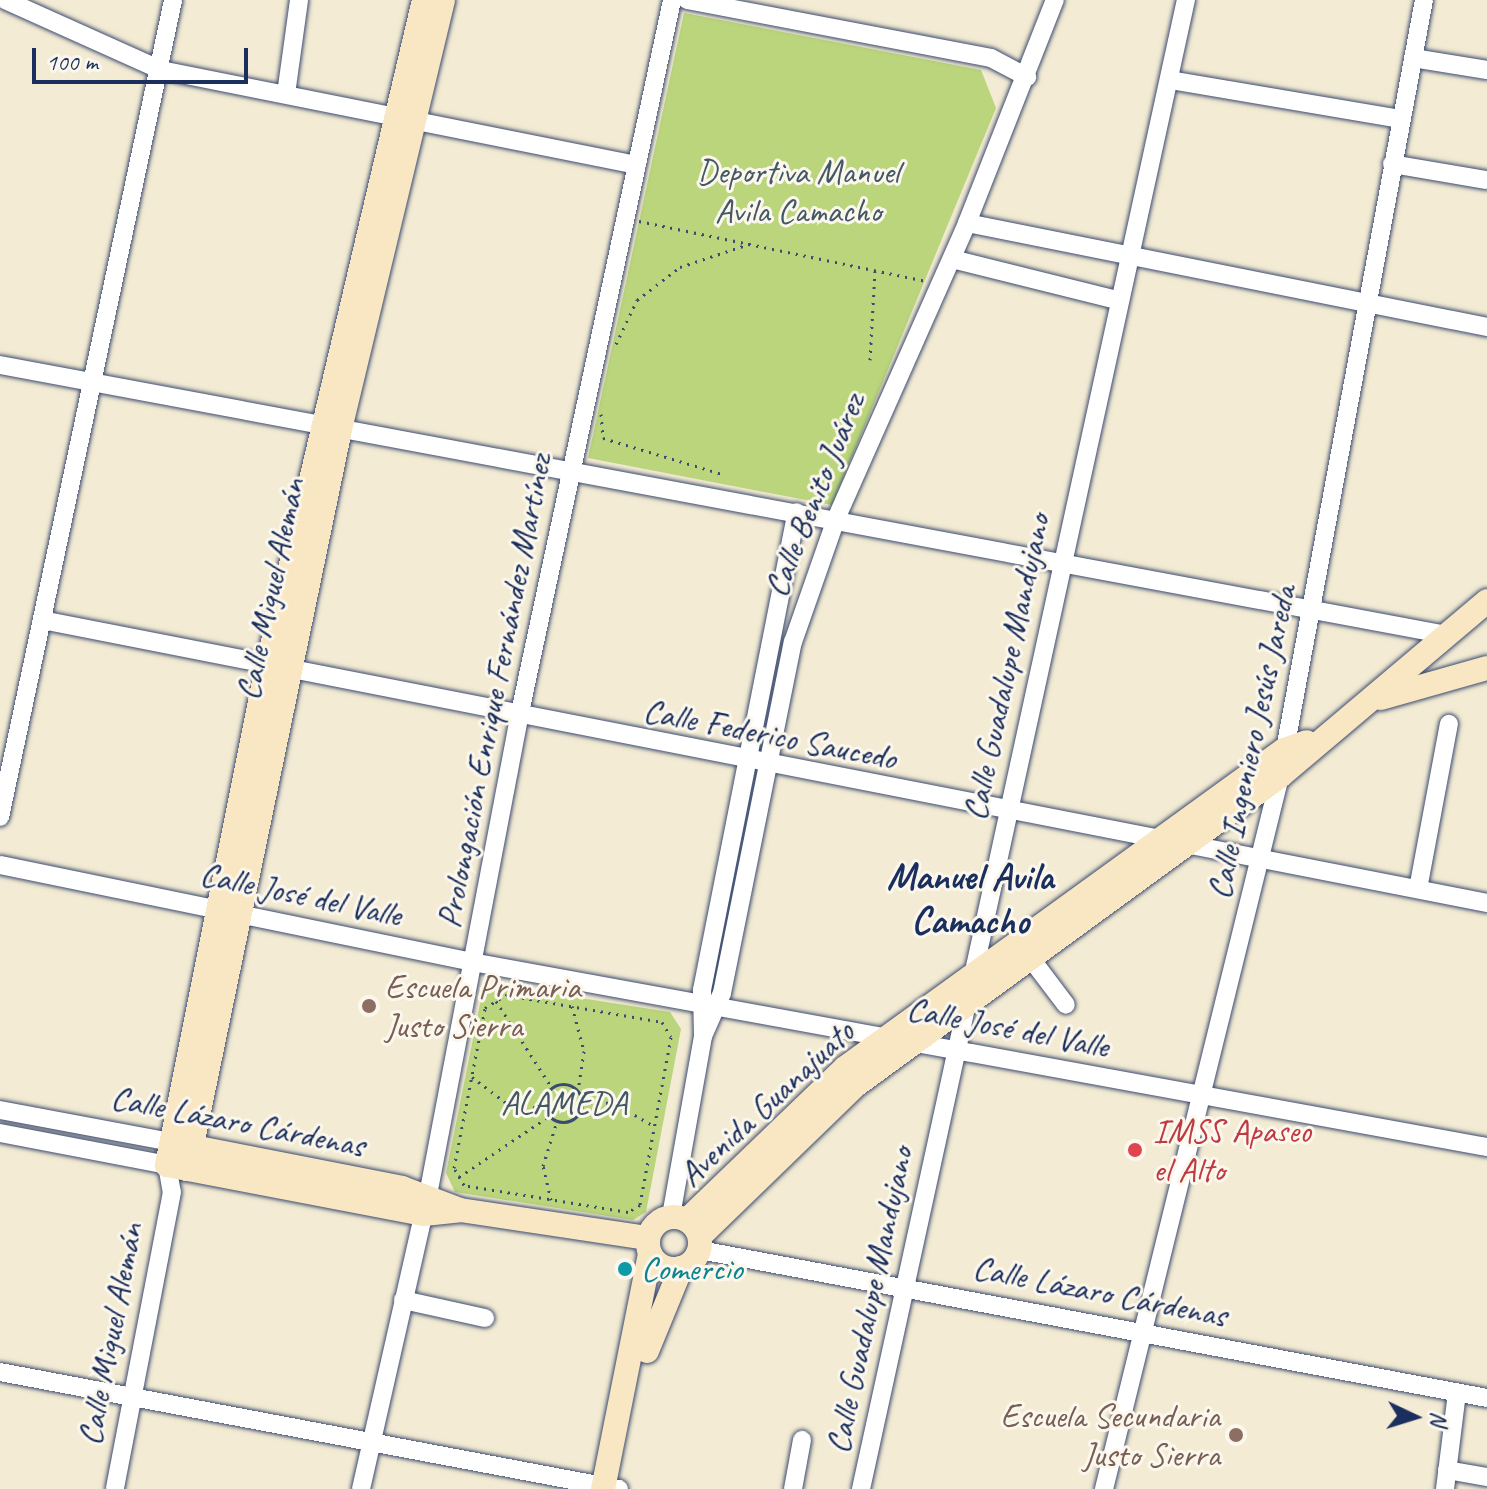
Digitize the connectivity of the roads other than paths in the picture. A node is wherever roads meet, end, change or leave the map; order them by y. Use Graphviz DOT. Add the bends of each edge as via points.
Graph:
graph roads {
  1 [pos="5,0"];
  2 [pos="173,0"];
  3 [pos="299,0"];
  4 [pos="424,0"];
  5 [pos="443,0"];
  6 [pos="672,0"];
  7 [pos="687,0"];
  8 [pos="1055,0"];
  9 [pos="1186,0"];
  10 [pos="1424,0"];
  11 [pos="1413,58"];
  12 [pos="161,70"];
  13 [pos="1487,70"];
  14 [pos="1027,77"];
  15 [pos="1170,80"];
  16 [pos="286,94"];
  17 [pos="410,117"];
  18 [pos="1400,119"];
  19 [pos="1392,164"];
  20 [pos="637,165"];
  21 [pos="1487,180"];
  22 [pos="967,223"];
  23 [pos="1131,255"];
  24 [pos="952,259"];
  25 [pos="1120,301"];
  26 [pos="1365,302"];
  27 [pos="1487,327"];
  28 [pos="0,365"];
  29 [pos="89,379"];
  30 [pos="332,424"];
  31 [pos="570,469"];
  32 [pos="797,512"];
  33 [pos="836,519"];
  34 [pos="1061,562"];
  35 [pos="1487,601"];
  36 [pos="1313,606"];
  37 [pos="42,620"];
  38 [pos="1487,620"];
  39 [pos="1447,635"];
  40 [pos="1487,668"];
  41 [pos="277,669"];
  42 [pos="1367,702"];
  43 [pos="519,717"];
  44 [pos="1449,724"];
  45 [pos="1323,737"];
  46 [pos="1284,750"];
  47 [pos="748,761"];
  48 [pos="768,766"];
  49 [pos="1280,776"];
  50 [pos="1007,814"];
  51 [pos="0,817"];
  52 [pos="1168,844"];
  53 [pos="1261,860"];
  54 [pos="0,865"];
  55 [pos="1418,889"];
  56 [pos="1487,903"];
  57 [pos="226,911"];
  58 [pos="1032,960"];
  59 [pos="472,962"];
  60 [pos="971,980"];
  61 [pos="1066,1005"];
  62 [pos="710,1006"];
  63 [pos="966,1008"];
  64 [pos="888,1037"];
  65 [pos="914,1042"];
  66 [pos="956,1048"];
  67 [pos="1202,1097"];
  68 [pos="0,1110"];
  69 [pos="0,1133"];
  70 [pos="1487,1147"];
  71 [pos="179,1156"];
  72 [pos="426,1205"];
  73 [pos="689,1230"];
  74 [pos="649,1246"];
  75 [pos="681,1268"];
  76 [pos="905,1288"];
  77 [pos="403,1300"];
  78 [pos="485,1318"];
  79 [pos="646,1320"];
  80 [pos="1142,1334"];
  81 [pos="0,1372"];
  82 [pos="1457,1393"];
  83 [pos="134,1397"];
  84 [pos="1487,1398"];
  85 [pos="802,1440"];
  86 [pos="370,1444"];
  87 [pos="1487,1477"];
  88 [pos="1446,1480"];
  89 [pos="610,1488"];
  90 [pos="115,1489"];
  91 [pos="361,1489"];
  92 [pos="793,1489"];
  93 [pos="861,1489"];
  94 [pos="1104,1489"];
  1 -- 12 [label="street"];
  2 -- 12 [label="street"];
  3 -- 16 [label="street"];
  4 -- 17 [label="street, Calle Miguel Alemán"];
  5 -- 17 [label="street, Calle Miguel Alemán"];
  6 -- 20 [label="street, Prolongación Enrique Fernández Martínez"];
  7 -- 14 [label="street" via="991,58"];
  8 -- 14 [label="street, Calle Benito Juárez"];
  9 -- 15 [label="street, Calle Guadalupe Mandujano"];
  10 -- 11 [label="street, Calle Ingeniero Jesús Jareda"];
  11 -- 13 [label="street"];
  11 -- 18 [label="street, Calle Ingeniero Jesús Jareda"];
  12 -- 16 [label="street"];
  12 -- 29 [label="street"];
  14 -- 22 [label="street, Calle Benito Juárez"];
  15 -- 18 [label="street"];
  15 -- 23 [label="street, Calle Guadalupe Mandujano"];
  16 -- 17 [label="street"];
  17 -- 20 [label="street"];
  17 -- 30 [label="street, Calle Miguel Alemán"];
  18 -- 19 [label="street, Calle Ingeniero Jesús Jareda"];
  19 -- 21 [label="street"];
  19 -- 26 [label="street, Calle Ingeniero Jesús Jareda"];
  20 -- 31 [label="street, Prolongación Enrique Fernández Martínez"];
  22 -- 23 [label="street"];
  22 -- 24 [label="street, Calle Benito Juárez"];
  23 -- 25 [label="street, Calle Guadalupe Mandujano"];
  23 -- 26 [label="street"];
  24 -- 25 [label="street"];
  24 -- 33 [label="street, Calle Benito Juárez"];
  25 -- 34 [label="street, Calle Guadalupe Mandujano"];
  26 -- 27 [label="street"];
  26 -- 36 [label="street, Calle Ingeniero Jesús Jareda"];
  28 -- 29 [label="street"];
  29 -- 30 [label="street"];
  29 -- 37 [label="street"];
  30 -- 31 [label="street"];
  30 -- 41 [label="street, Calle Miguel Alemán"];
  31 -- 32 [label="street"];
  31 -- 43 [label="street, Prolongación Enrique Fernández Martínez"];
  32 -- 33 [label="street"];
  32 -- 47 [label="street, Calle Benito Juárez"];
  33 -- 34 [label="street"];
  33 -- 48 [label="street, Calle Benito Juárez" via="793,642"];
  34 -- 36 [label="street"];
  34 -- 50 [label="street, Calle Guadalupe Mandujano"];
  35 -- 39 [label="street, Avenida Guanajuato"];
  36 -- 39 [label="street"];
  36 -- 46 [label="street, Calle Ingeniero Jesús Jareda"];
  37 -- 41 [label="street, Calle Federico Saucedo"];
  37 -- 51 [label="street"];
  38 -- 39 [label="street, Avenida Guanajuato" via="1464,635"];
  39 -- 42 [label="street, Avenida Guanajuato"];
  40 -- 42 [label="street"];
  41 -- 43 [label="street, Calle Federico Saucedo"];
  41 -- 57 [label="street, Calle Miguel Alemán"];
  42 -- 45 [label="street, Avenida Guanajuato"];
  43 -- 47 [label="street, Calle Federico Saucedo"];
  43 -- 59 [label="street, Prolongación Enrique Fernández Martínez"];
  44 -- 55 [label="street"];
  45 -- 46 [label="street, Avenida Guanajuato"];
  45 -- 49 [label="street, Avenida Guanajuato"];
  46 -- 49 [label="street, Calle Ingeniero Jesús Jareda"];
  46 -- 52 [label="street, Avenida Guanajuato"];
  47 -- 48 [label="street, Calle Federico Saucedo"];
  47 -- 62 [label="street, Calle Benito Juárez"];
  48 -- 50 [label="street, Calle Federico Saucedo"];
  48 -- 62 [label="street, Calle Benito Juárez"];
  49 -- 52 [label="street, Avenida Guanajuato"];
  49 -- 53 [label="street, Calle Ingeniero Jesús Jareda"];
  50 -- 52 [label="street, Calle Federico Saucedo"];
  50 -- 60 [label="street, Calle Guadalupe Mandujano"];
  52 -- 53 [label="street, Calle Federico Saucedo"];
  52 -- 58 [label="street, Avenida Guanajuato"];
  52 -- 60 [label="street, Avenida Guanajuato"];
  53 -- 55 [label="street, Calle Federico Saucedo"];
  53 -- 67 [label="street, Calle Ingeniero Jesús Jareda"];
  54 -- 57 [label="street, Calle José del Valle"];
  55 -- 56 [label="street, Calle Federico Saucedo"];
  57 -- 59 [label="street, Calle José del Valle"];
  57 -- 71 [label="street, Calle Miguel Alemán"];
  58 -- 61 [label="street"];
  58 -- 63 [label="street, Avenida Guanajuato"];
  59 -- 62 [label="street, Calle José del Valle"];
  59 -- 72 [label="street, Prolongación Enrique Fernández Martínez"];
  60 -- 63 [label="street, Calle Guadalupe Mandujano"];
  60 -- 64 [label="street, Avenida Guanajuato"];
  62 -- 64 [label="street, Calle José del Valle"];
  62 -- 73 [label="street, Calle Benito Juárez" via="703,1036"];
  63 -- 65 [label="street, Avenida Guanajuato"];
  63 -- 66 [label="street, Calle Guadalupe Mandujano"];
  64 -- 65 [label="street, Calle José del Valle"];
  64 -- 73 [label="street, Avenida Guanajuato" via="845,1068"];
  65 -- 66 [label="street, Calle José del Valle"];
  65 -- 73 [label="street, Avenida Guanajuato"];
  66 -- 67 [label="street, Calle José del Valle"];
  66 -- 76 [label="street, Calle Guadalupe Mandujano"];
  67 -- 70 [label="street, Calle José del Valle"];
  67 -- 80 [label="street, Calle Ingeniero Jesús Jareda"];
  68 -- 71 [label="street, Calle Lázaro Cárdenas"];
  69 -- 71 [label="street, Calle Lázaro Cárdenas"];
  71 -- 72 [label="street, Calle Lázaro Cárdenas"];
  71 -- 83 [label="street, Calle Miguel Alemán"];
  72 -- 74 [label="street, Calle Lázaro Cárdenas"];
  72 -- 77 [label="street, Prolongación Enrique Fernández Martínez"];
  73 -- 74 [label="street"];
  73 -- 75 [label="street"];
  73 -- 76 [label="street, Calle Lázaro Cárdenas"];
  74 -- 75 [label="street, Calle Lázaro Cárdenas" via="663,1267"];
  74 -- 79 [label="street"];
  75 -- 79 [label="street"];
  76 -- 80 [label="street, Calle Lázaro Cárdenas"];
  76 -- 93 [label="street, Calle Guadalupe Mandujano"];
  77 -- 78 [label="street"];
  77 -- 86 [label="street, Prolongación Enrique Fernández Martínez"];
  79 -- 89 [label="street"];
  80 -- 82 [label="street, Calle Lázaro Cárdenas"];
  80 -- 94 [label="street, Calle Ingeniero Jesús Jareda"];
  81 -- 83 [label="street"];
  82 -- 84 [label="street, Calle Lázaro Cárdenas"];
  82 -- 88 [label="street"];
  83 -- 86 [label="street"];
  83 -- 90 [label="street, Calle Miguel Alemán"];
  85 -- 92 [label="street"];
  86 -- 89 [label="street"];
  86 -- 91 [label="street, Prolongación Enrique Fernández Martínez"];
  87 -- 88 [label="street"];
}
